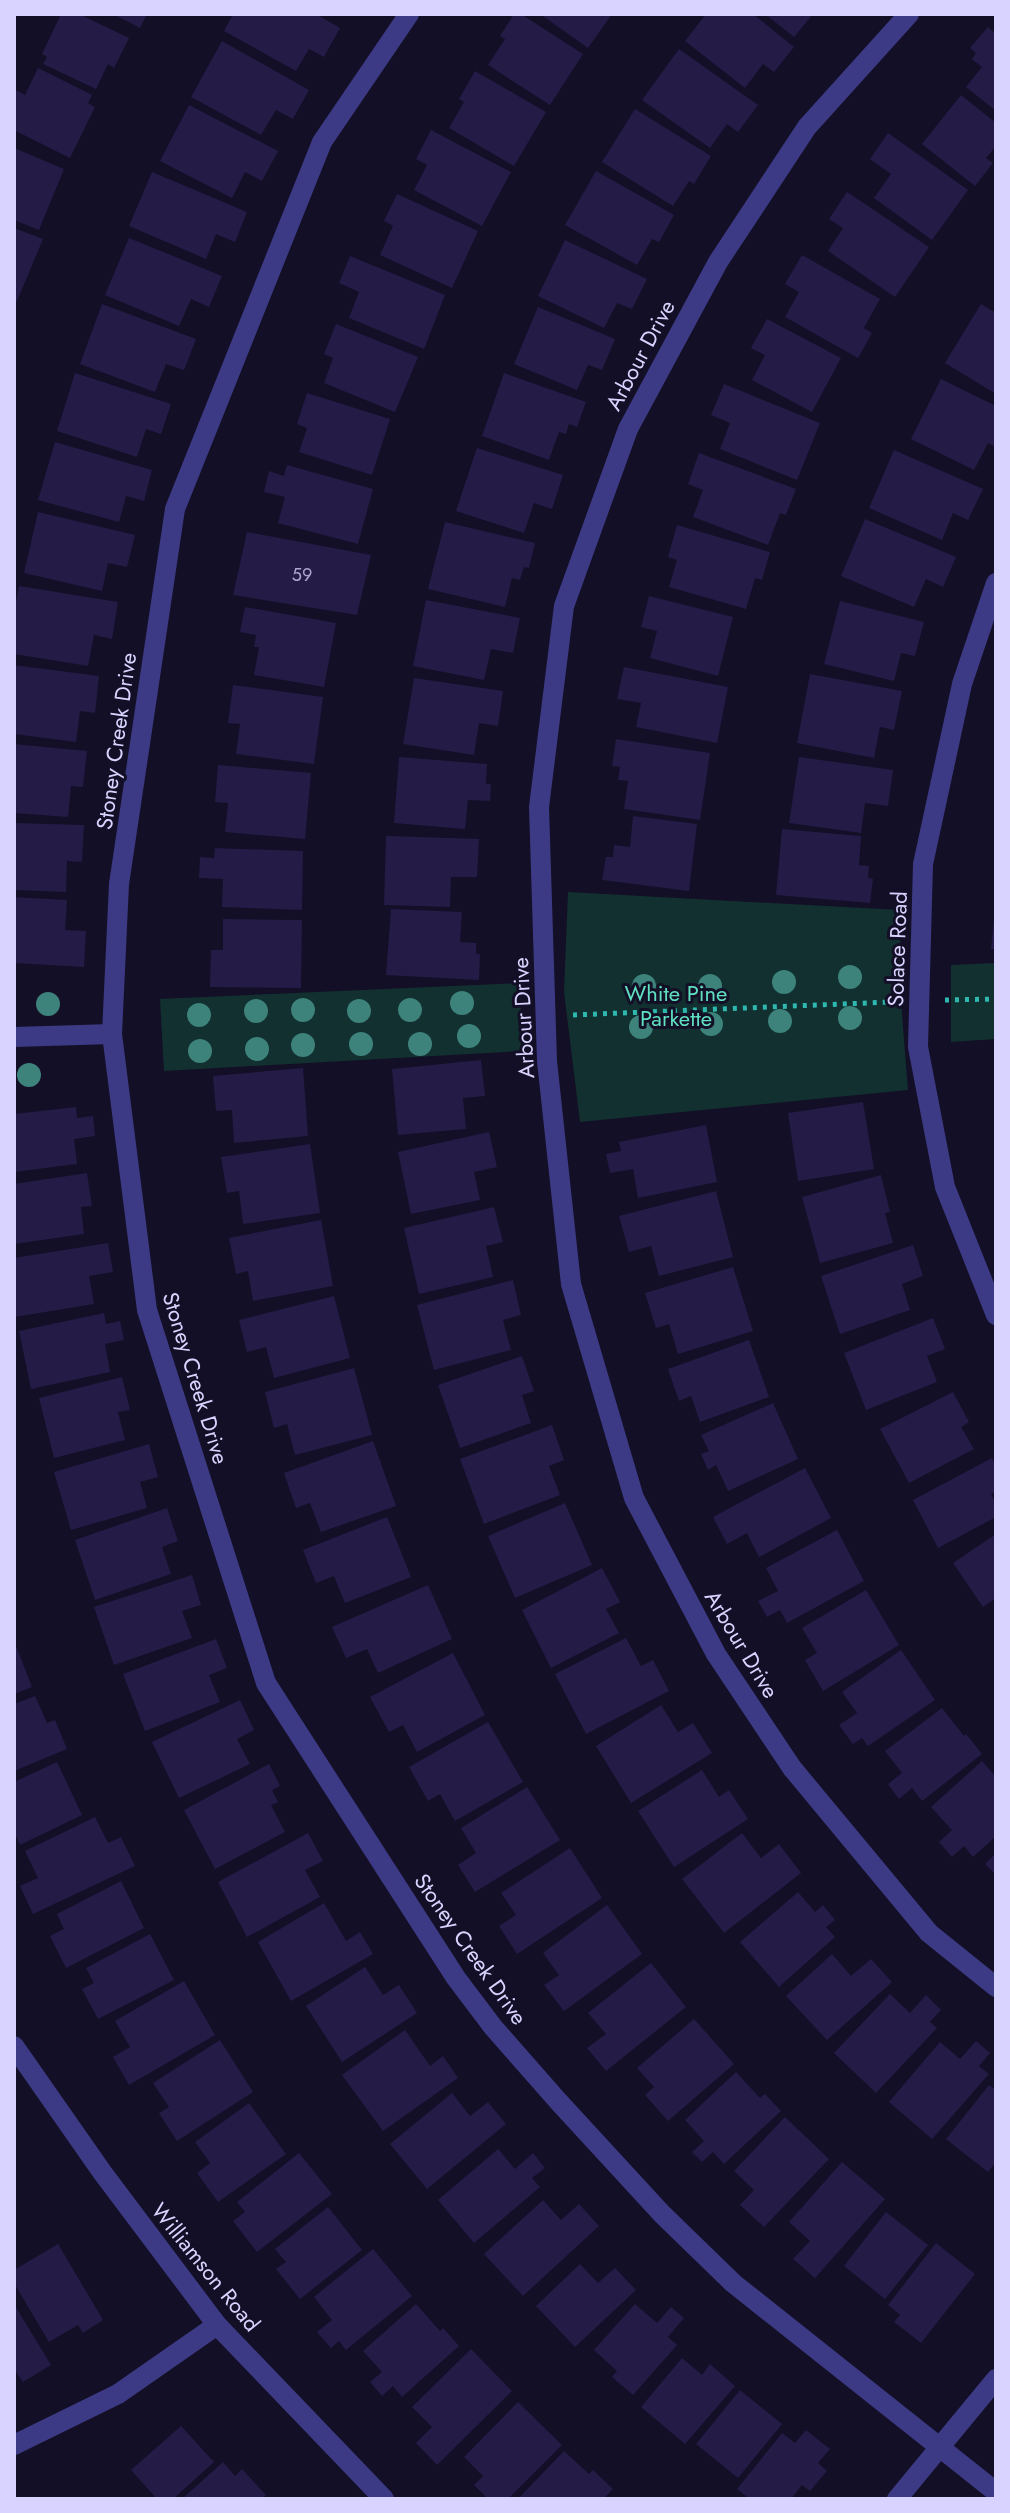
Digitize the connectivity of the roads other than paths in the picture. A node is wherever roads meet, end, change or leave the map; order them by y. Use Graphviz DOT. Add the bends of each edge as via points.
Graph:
graph roads {
  1 [pos="409,14"];
  2 [pos="909,14"];
  3 [pos="996,583"];
  4 [pos="112,1034"];
  5 [pos="14,1037"];
  6 [pos="996,1315"];
  7 [pos="996,1987"];
  8 [pos="14,2046"];
  9 [pos="217,2325"];
  10 [pos="996,2379"];
  11 [pos="14,2445"];
  12 [pos="941,2446"];
  13 [pos="996,2492"];
  14 [pos="384,2499"];
  15 [pos="897,2499"];
  1 -- 4 [label="street, Stoney Creek Drive" via="322,142 175,509 119,884"];
  2 -- 7 [label="street, Arbour Drive" via="807,127 718,262 628,429 564,606 539,807 547,1061 571,1284 634,1498 716,1654 792,1768 929,1933"];
  3 -- 6 [label="street, Solace Road" via="962,684 923,864 918,1047 945,1187"];
  4 -- 5 [label="street"];
  4 -- 12 [label="street, Stoney Creek Drive" via="147,1310 266,1683 456,1978 558,2101 733,2283"];
  8 -- 9 [label="street, Williamson Road"];
  9 -- 11 [label="street" via="118,2394"];
  9 -- 14 [label="street, Williamson Road"];
  10 -- 12 [label="street"];
  12 -- 13 [label="street, Stoney Creek Drive"];
  12 -- 15 [label="street"];
}
